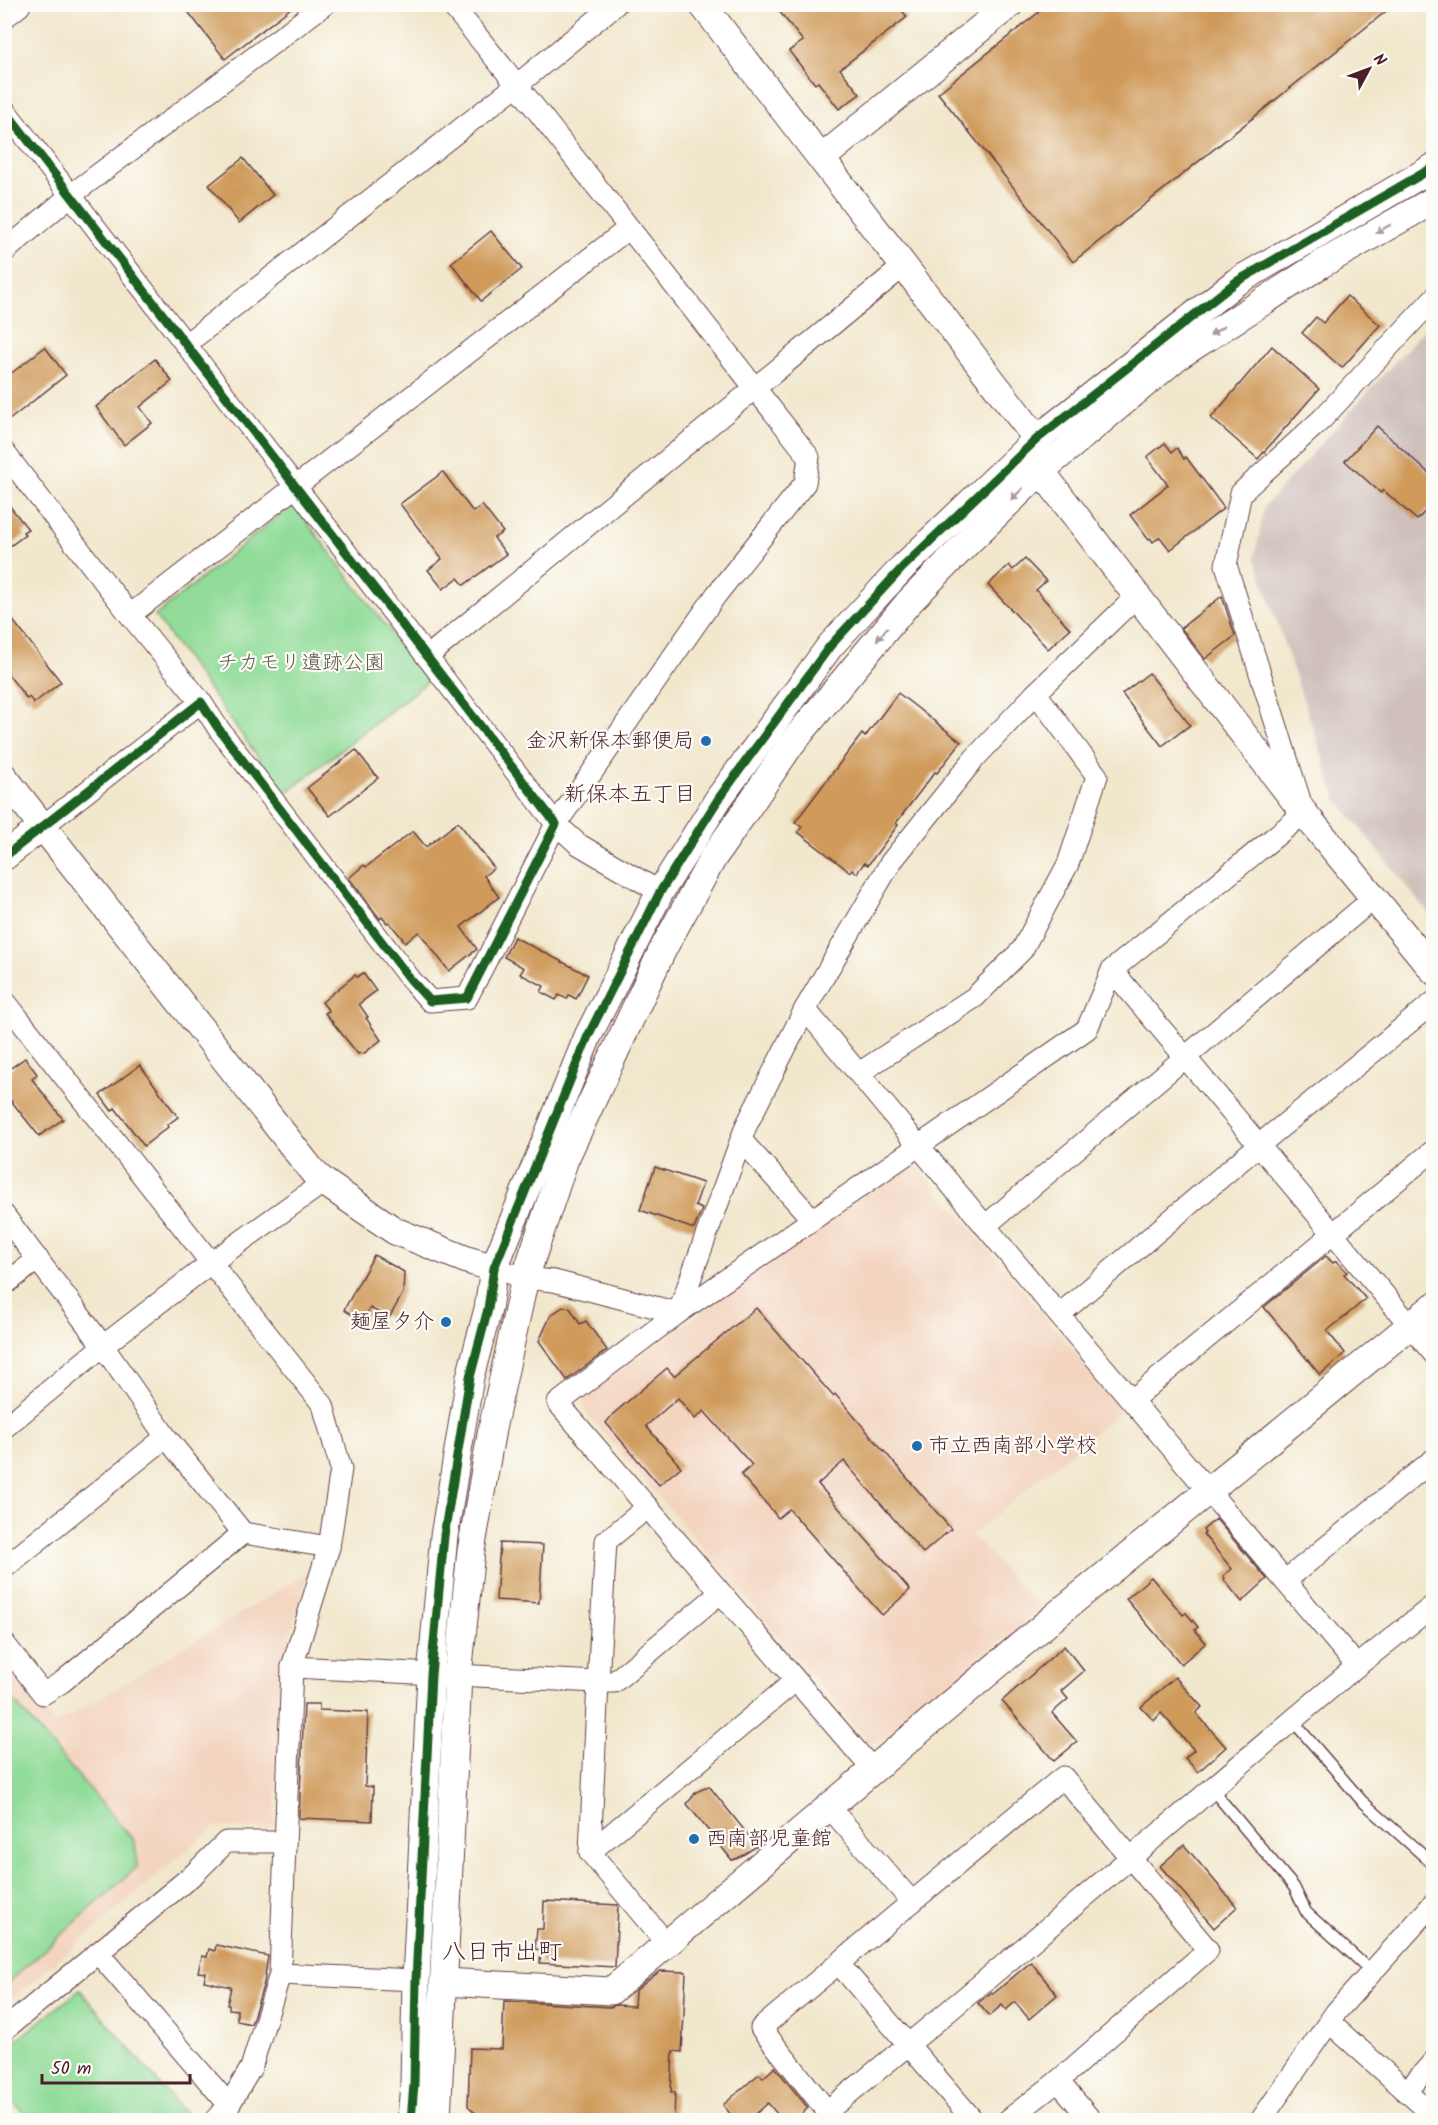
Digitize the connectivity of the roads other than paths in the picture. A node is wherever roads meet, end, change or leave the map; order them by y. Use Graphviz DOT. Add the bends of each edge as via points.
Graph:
graph roads {
  1 [pos="17,4"];
  2 [pos="325,4"];
  3 [pos="451,4"];
  4 [pos="616,4"];
  5 [pos="702,4"];
  6 [pos="1010,4"];
  7 [pos="4,14"];
  8 [pos="517,86"];
  9 [pos="4,109"];
  10 [pos="822,158"];
  11 [pos="1434,167"];
  12 [pos="71,195"];
  13 [pos="1434,200"];
  14 [pos="630,228"];
  15 [pos="4,252"];
  16 [pos="905,265"];
  17 [pos="1434,298"];
  18 [pos="186,344"];
  19 [pos="755,387"];
  20 [pos="1037,439"];
  21 [pos="4,452"];
  22 [pos="1041,471"];
  23 [pos="296,487"];
  24 [pos="1137,596"];
  25 [pos="130,615"];
  26 [pos="427,657"];
  27 [pos="1036,693"];
  28 [pos="201,702"];
  29 [pos="4,777"];
  30 [pos="1304,813"];
  31 [pos="556,824"];
  32 [pos="43,826"];
  33 [pos="4,857"];
  34 [pos="660,892"];
  35 [pos="1374,898"];
  36 [pos="1112,970"];
  37 [pos="1434,971"];
  38 [pos="4,1000"];
  39 [pos="1434,1002"];
  40 [pos="805,1009"];
  41 [pos="1185,1057"];
  42 [pos="859,1073"];
  43 [pos="741,1140"];
  44 [pos="918,1145"];
  45 [pos="1259,1145"];
  46 [pos="1434,1150"];
  47 [pos="324,1182"];
  48 [pos="4,1215"];
  49 [pos="812,1219"];
  50 [pos="985,1226"];
  51 [pos="1334,1234"];
  52 [pos="38,1259"];
  53 [pos="212,1262"];
  54 [pos="494,1268"];
  55 [pos="525,1278"];
  56 [pos="4,1286"];
  57 [pos="1434,1306"];
  58 [pos="678,1312"];
  59 [pos="1059,1316"];
  60 [pos="1410,1325"];
  61 [pos="103,1346"];
  62 [pos="1434,1354"];
  63 [pos="1132,1400"];
  64 [pos="4,1428"];
  65 [pos="166,1437"];
  66 [pos="1434,1459"];
  67 [pos="1209,1490"];
  68 [pos="648,1507"];
  69 [pos="243,1533"];
  70 [pos="329,1547"];
  71 [pos="4,1568"];
  72 [pos="1286,1580"];
  73 [pos="720,1593"];
  74 [pos="1434,1605"];
  75 [pos="4,1643"];
  76 [pos="1357,1666"];
  77 [pos="292,1667"];
  78 [pos="431,1675"];
  79 [pos="458,1675"];
  80 [pos="795,1681"];
  81 [pos="598,1682"];
  82 [pos="1292,1720"];
  83 [pos="873,1770"];
  84 [pos="1211,1788"];
  85 [pos="830,1808"];
  86 [pos="285,1842"];
  87 [pos="590,1852"];
  88 [pos="1131,1860"];
  89 [pos="1434,1865"];
  90 [pos="912,1902"];
  91 [pos="1434,1903"];
  92 [pos="666,1943"];
  93 [pos="98,1953"];
  94 [pos="839,1964"];
  95 [pos="1372,1972"];
  96 [pos="280,1974"];
  97 [pos="416,1980"];
  98 [pos="444,1982"];
  99 [pos="1329,2022"];
  100 [pos="4,2030"];
  101 [pos="909,2045"];
  102 [pos="1434,2061"];
  103 [pos="1058,2081"];
  104 [pos="1406,2092"];
  105 [pos="222,2113"];
  106 [pos="827,2116"];
  107 [pos="1434,2116"];
  108 [pos="411,2121"];
  109 [pos="437,2121"];
  110 [pos="973,2121"];
  111 [pos="1008,2121"];
  112 [pos="1091,2121"];
  113 [pos="1261,2121"];
  1 -- 7 [label="street"];
  2 -- 12 [label="street"];
  3 -- 8 [label="street"];
  4 -- 8 [label="street"];
  5 -- 10 [label="street"];
  6 -- 10 [label="street"];
  8 -- 14 [label="street"];
  8 -- 18 [label="street"];
  9 -- 12 [label="street"];
  10 -- 16 [label="street"];
  11 -- 20 [label="street" via="1236,282"];
  12 -- 15 [label="street"];
  12 -- 18 [label="street"];
  13 -- 22 [label="street, one-way" via="1320,265 1177,357"];
  14 -- 19 [label="street"];
  14 -- 23 [label="street"];
  16 -- 19 [label="street"];
  16 -- 20 [label="street"];
  17 -- 30 [label="street" via="1322,419 1241,493 1226,565"];
  18 -- 23 [label="street"];
  19 -- 26 [label="street"];
  19 -- 31 [label="street" via="809,457 805,483 716,595"];
  20 -- 22 [label="street"];
  20 -- 34 [label="street" via="903,567 830,646 719,798"];
  21 -- 25 [label="street"];
  22 -- 24 [label="street"];
  22 -- 55 [label="street, one-way" via="908,603 791,744 713,858 663,949 565,1159"];
  23 -- 25 [label="street"];
  23 -- 26 [label="street"];
  24 -- 27 [label="street"];
  24 -- 30 [label="street"];
  25 -- 28 [label="street"];
  26 -- 31 [label="street"];
  27 -- 40 [label="street" via="974,759 891,862"];
  27 -- 42 [label="street" via="1096,776 1068,864 1022,950 975,997"];
  28 -- 31 [label="street" via="430,1001 467,998"];
  28 -- 32 [label="street"];
  29 -- 32 [label="street"];
  30 -- 35 [label="street"];
  30 -- 36 [label="street"];
  31 -- 34 [label="street" via="578,844"];
  32 -- 33 [label="street"];
  32 -- 47 [label="street"];
  34 -- 54 [label="street" via="588,1036"];
  35 -- 37 [label="street"];
  35 -- 41 [label="street"];
  36 -- 41 [label="street"];
  36 -- 44 [label="street" via="1087,1029"];
  38 -- 53 [label="street"];
  39 -- 45 [label="street"];
  40 -- 42 [label="street"];
  40 -- 43 [label="street"];
  41 -- 45 [label="street"];
  41 -- 50 [label="street"];
  42 -- 44 [label="street"];
  43 -- 49 [label="street"];
  43 -- 58 [label="street"];
  44 -- 49 [label="street"];
  44 -- 50 [label="street"];
  45 -- 51 [label="street"];
  45 -- 59 [label="street"];
  46 -- 51 [label="street"];
  47 -- 53 [label="street"];
  47 -- 54 [label="street" via="395,1231"];
  48 -- 52 [label="street"];
  49 -- 58 [label="street"];
  50 -- 59 [label="street"];
  51 -- 60 [label="street"];
  51 -- 63 [label="street"];
  52 -- 56 [label="street"];
  52 -- 61 [label="street"];
  53 -- 61 [label="street"];
  53 -- 70 [label="street" via="323,1405 341,1469"];
  54 -- 55 [label="street"];
  54 -- 78 [label="street" via="470,1377 444,1536"];
  55 -- 58 [label="street" via="554,1281"];
  55 -- 79 [label="street" via="473,1540"];
  57 -- 60 [label="street"];
  58 -- 68 [label="street" via="558,1403"];
  59 -- 63 [label="street"];
  60 -- 62 [label="street"];
  60 -- 67 [label="street"];
  61 -- 64 [label="street"];
  61 -- 65 [label="street"];
  63 -- 67 [label="street"];
  65 -- 69 [label="street"];
  65 -- 71 [label="street"];
  66 -- 72 [label="street"];
  67 -- 72 [label="street"];
  67 -- 83 [label="street"];
  68 -- 73 [label="street"];
  68 -- 81 [label="street" via="606,1541"];
  69 -- 70 [label="street"];
  69 -- 75 [label="street" via="43,1694"];
  70 -- 77 [label="street"];
  72 -- 76 [label="street"];
  73 -- 80 [label="street"];
  73 -- 81 [label="street" via="614,1682"];
  74 -- 76 [label="street"];
  76 -- 82 [label="street"];
  77 -- 78 [label="street"];
  77 -- 86 [label="street"];
  78 -- 79 [label="street"];
  78 -- 97 [label="street"];
  79 -- 81 [label="street"];
  79 -- 98 [label="street"];
  80 -- 83 [label="street"];
  80 -- 87 [label="street"];
  81 -- 87 [label="street"];
  82 -- 84 [label="street"];
  82 -- 89 [label="lane" via="1362,1801"];
  83 -- 85 [label="street"];
  84 -- 88 [label="street"];
  84 -- 95 [label="lane" via="1294,1887 1306,1912"];
  85 -- 90 [label="street"];
  85 -- 92 [label="street"];
  86 -- 93 [label="street" via="226,1842 195,1873"];
  86 -- 96 [label="street"];
  87 -- 92 [label="street"];
  88 -- 90 [label="street" via="1062,1777"];
  88 -- 101 [label="street"];
  88 -- 103 [label="street" via="1208,1950"];
  90 -- 94 [label="street"];
  91 -- 95 [label="street"];
  92 -- 98 [label="street" via="611,1991"];
  93 -- 100 [label="street"];
  93 -- 105 [label="street"];
  94 -- 101 [label="street"];
  94 -- 106 [label="street" via="761,2028"];
  95 -- 99 [label="street"];
  96 -- 97 [label="street"];
  96 -- 105 [label="street" via="251,2068"];
  97 -- 108 [label="street"];
  98 -- 109 [label="street"];
  99 -- 104 [label="street"];
  99 -- 113 [label="street"];
  101 -- 106 [label="street"];
  101 -- 110 [label="street"];
  102 -- 104 [label="street"];
  103 -- 111 [label="street"];
  103 -- 112 [label="street"];
  104 -- 107 [label="street"];
}
